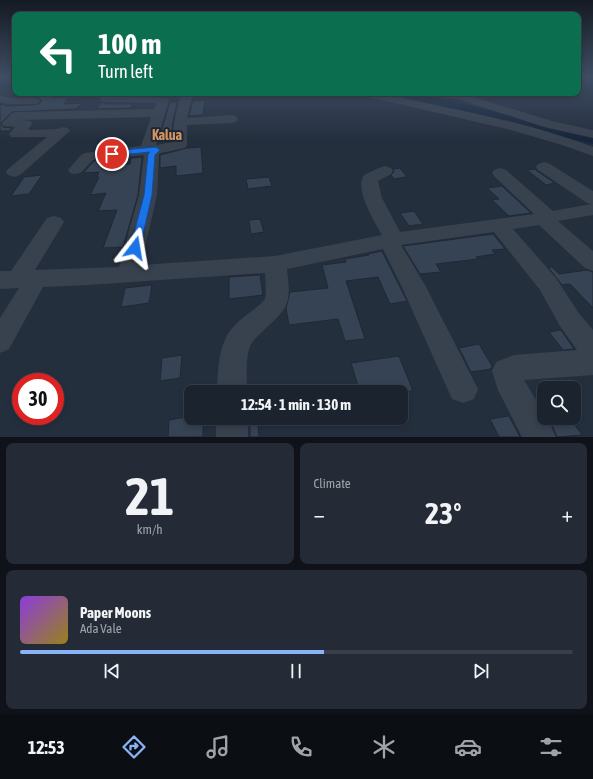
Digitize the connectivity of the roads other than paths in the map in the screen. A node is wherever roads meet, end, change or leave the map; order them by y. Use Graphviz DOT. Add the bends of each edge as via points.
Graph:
graph roads {
  1 [pos="106,97"];
  2 [pos="133,97"];
  3 [pos="186,97"];
  4 [pos="384,97"];
  5 [pos="465,97"];
  6 [pos="0,98"];
  7 [pos="88,112"];
  8 [pos="159,113"];
  9 [pos="232,119"];
  10 [pos="180,122"];
  11 [pos="60,133"];
  12 [pos="593,134"];
  13 [pos="151,150"];
  14 [pos="593,152"];
  15 [pos="544,167"];
  16 [pos="76,170"];
  17 [pos="385,171"];
  18 [pos="14,172"];
  19 [pos="500,173"];
  20 [pos="593,199"];
  21 [pos="593,209"];
  22 [pos="546,217"];
  23 [pos="54,222"];
  24 [pos="499,225"];
  25 [pos="392,240"];
  26 [pos="593,263"];
  27 [pos="275,264"];
  28 [pos="128,274"];
  29 [pos="18,280"];
  30 [pos="0,341"];
  31 [pos="593,350"];
  32 [pos="593,362"];
  33 [pos="232,385"];
  34 [pos="463,388"];
  35 [pos="232,425"];
  36 [pos="232,437"];
  37 [pos="540,437"];
  1 -- 7 [label="street"];
  2 -- 8 [label="street" via="162,99"];
  3 -- 10 [label="street"];
  4 -- 14 [label="street" via="521,129"];
  5 -- 12 [label="street" via="550,124"];
  6 -- 7 [label="street"];
  7 -- 8 [label="street"];
  7 -- 11 [label="street"];
  7 -- 11 [label="street" via="16,116 8,123 26,124 16,134"];
  8 -- 13 [label="street"];
  9 -- 10 [label="street"];
  10 -- 13 [label="street" via="180,144"];
  11 -- 18 [label="street"];
  13 -- 16 [label="street" via="90,156"];
  13 -- 28 [label="street" via="148,195"];
  15 -- 20 [label="street"];
  17 -- 25 [label="street" via="370,178 368,184"];
  19 -- 22 [label="street"];
  21 -- 22 [label="street"];
  22 -- 24 [label="street"];
  22 -- 26 [label="street"];
  23 -- 29 [label="street"];
  24 -- 25 [label="street"];
  24 -- 31 [label="street" via="548,284 569,319"];
  25 -- 27 [label="street"];
  25 -- 34 [label="street"];
  27 -- 28 [label="street"];
  27 -- 33 [label="street" via="278,293 276,302 244,333 237,344 232,367"];
  28 -- 29 [label="street"];
  29 -- 30 [label="street"];
  32 -- 37 [label="street" via="514,368 506,371 508,380"];
  35 -- 36 [label="street"];
}
